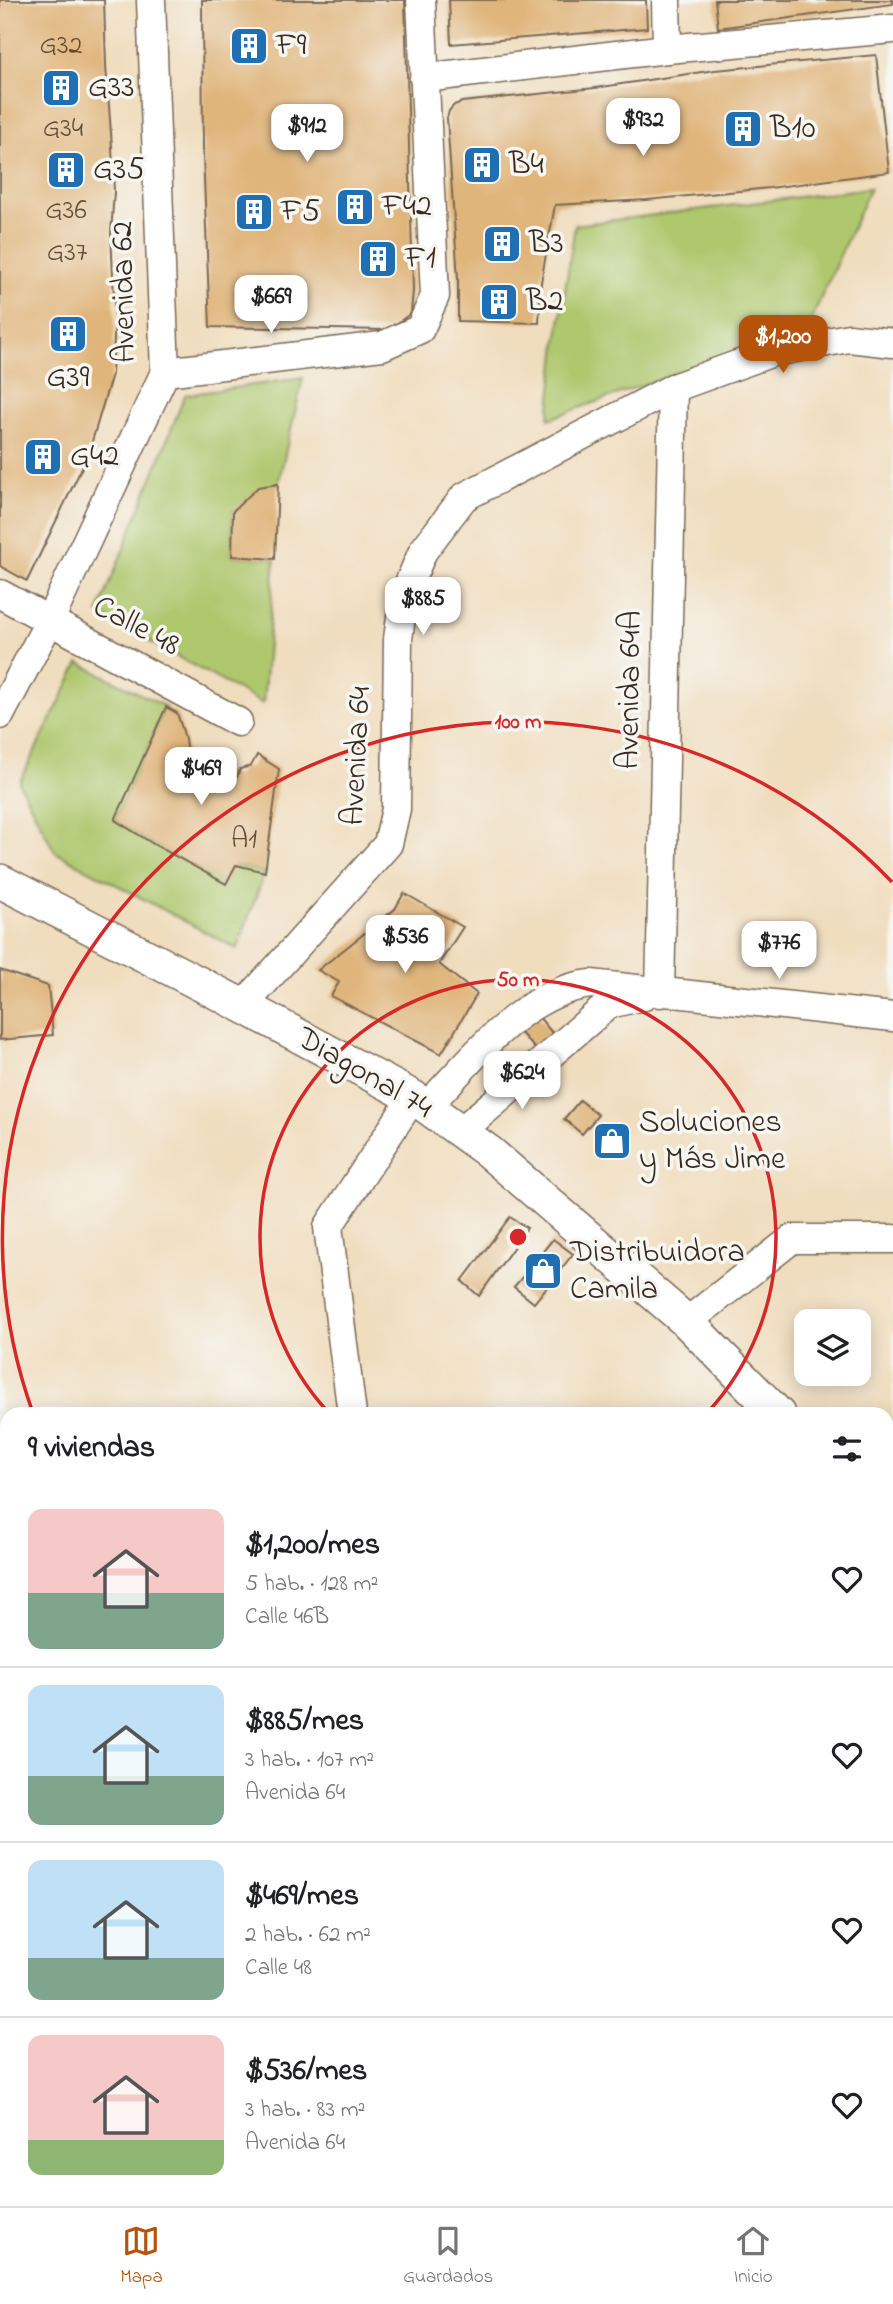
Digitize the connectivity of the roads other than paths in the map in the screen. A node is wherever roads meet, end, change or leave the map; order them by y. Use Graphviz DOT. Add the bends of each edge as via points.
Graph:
graph roads {
  1 [pos="151,0"];
  2 [pos="421,0"];
  3 [pos="666,0"];
  4 [pos="893,29"];
  5 [pos="667,49"];
  6 [pos="424,78"];
  7 [pos="893,343"];
  8 [pos="165,372"];
  9 [pos="673,388"];
  10 [pos="0,594"];
  11 [pos="50,620"];
  12 [pos="0,715"];
  13 [pos="238,722"];
  14 [pos="0,881"];
  15 [pos="660,993"];
  16 [pos="243,1006"];
  17 [pos="893,1017"];
  18 [pos="420,1102"];
  19 [pos="460,1132"];
  20 [pos="893,1239"];
  21 [pos="687,1322"];
  22 [pos="351,1407"];
  23 [pos="771,1407"];
  1 -- 8 [label="street, Avenida 62"];
  2 -- 6 [label="street"];
  3 -- 5 [label="street"];
  4 -- 5 [label="street"];
  5 -- 6 [label="street"];
  6 -- 8 [label="street" via="435,296 420,329 382,346"];
  7 -- 9 [label="street, Avenida 64" via="849,338 773,352"];
  8 -- 11 [label="street, Avenida 62"];
  9 -- 15 [label="street, Avenida 64A"];
  9 -- 16 [label="street, Avenida 64" via="464,497 423,551 404,595 398,639 396,808 388,844"];
  10 -- 11 [label="street, Calle 48"];
  11 -- 12 [label="street, Avenida 62"];
  11 -- 13 [label="street, Calle 48"];
  14 -- 16 [label="street, Diagonal 74"];
  15 -- 17 [label="street"];
  15 -- 18 [label="street" via="591,984 572,986 515,1016"];
  15 -- 19 [label="street" via="609,1004"];
  16 -- 18 [label="street, Diagonal 74"];
  18 -- 19 [label="street, Diagonal 74"];
  18 -- 22 [label="street" via="328,1227"];
  19 -- 21 [label="street, Diagonal 74"];
  20 -- 21 [label="street" via="792,1239"];
  21 -- 23 [label="street, Diagonal 74"];
}
